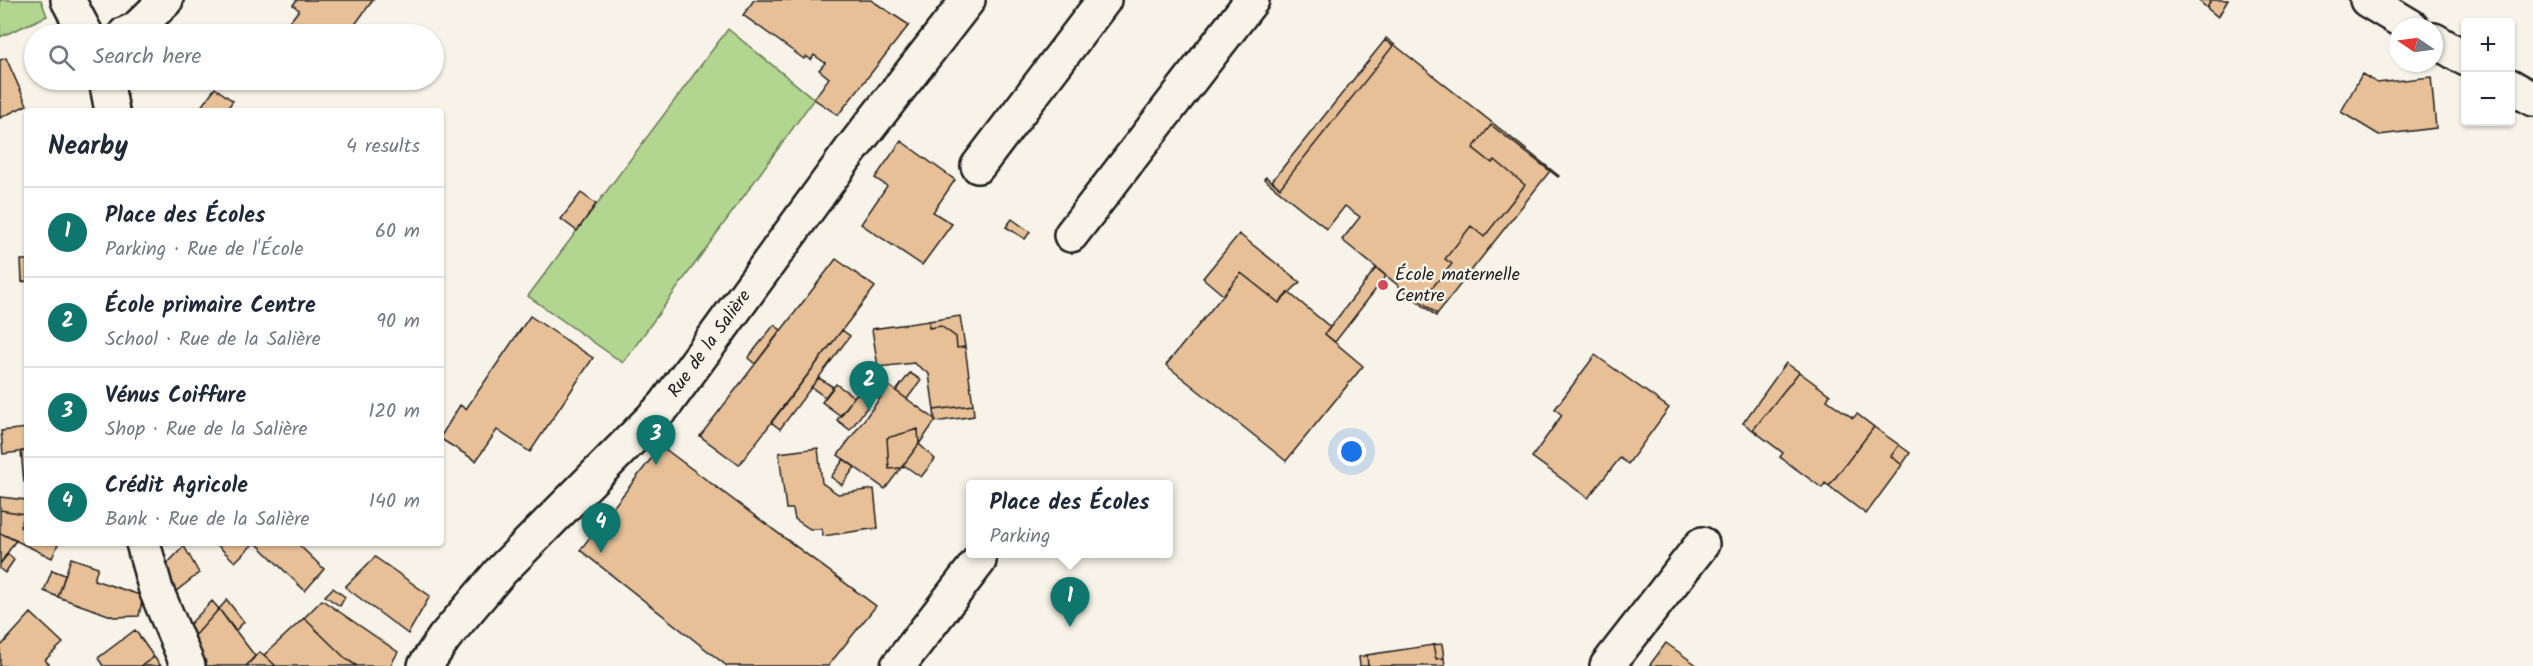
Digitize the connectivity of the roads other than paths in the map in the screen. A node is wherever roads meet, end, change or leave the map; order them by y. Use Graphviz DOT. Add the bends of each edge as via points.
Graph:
graph roads {
  1 [pos="68,0"];
  2 [pos="166,0"];
  3 [pos="968,0"];
  4 [pos="1104,0"];
  5 [pos="1252,0"];
  6 [pos="2367,0"];
  7 [pos="2397,18"];
  8 [pos="81,24"];
  9 [pos="141,24"];
  10 [pos="2443,45"];
  11 [pos="2461,56"];
  12 [pos="2515,88"];
  13 [pos="108,90"];
  14 [pos="2533,99"];
  15 [pos="111,108"];
  16 [pos="978,166"];
  17 [pos="1071,234"];
  18 [pos="1702,544"];
  19 [pos="144,546"];
  20 [pos="979,561"];
  21 [pos="188,666"];
  22 [pos="426,666"];
  23 [pos="898,666"];
  24 [pos="1607,666"];
  1 -- 8 [label="main road"];
  2 -- 9 [label="main road"];
  3 -- 22 [label="main road, Rue de la Salière" via="851,150 665,405 500,572 444,638"];
  4 -- 16 [label="main road"];
  5 -- 17 [label="main road"];
  6 -- 7 [label="main road"];
  10 -- 11 [label="main road"];
  12 -- 14 [label="main road"];
  13 -- 15 [label="main road"];
  18 -- 24 [label="main road"];
  19 -- 21 [label="main road" via="156,590"];
  20 -- 23 [label="main road"];
}
